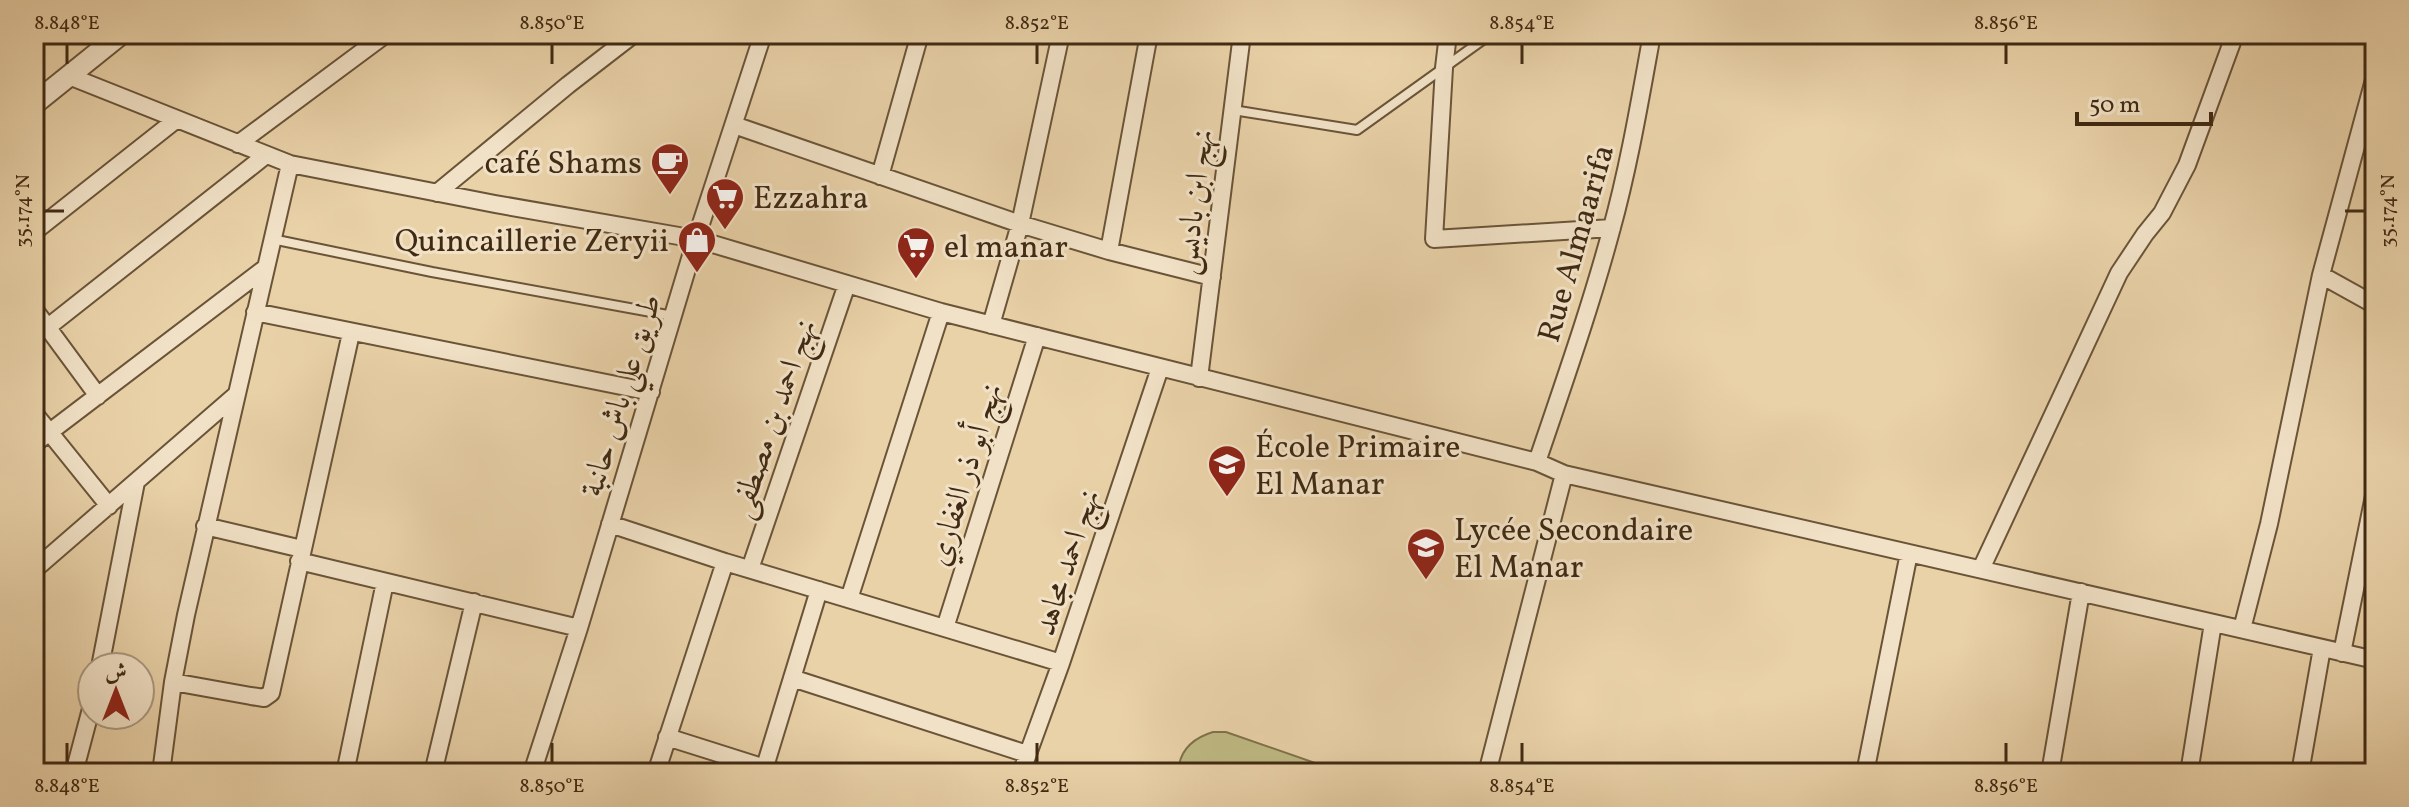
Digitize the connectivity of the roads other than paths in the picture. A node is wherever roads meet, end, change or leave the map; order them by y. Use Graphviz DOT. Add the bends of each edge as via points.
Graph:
graph roads {
  1 [pos="121,34"];
  2 [pos="386,34"];
  3 [pos="634,34"];
  4 [pos="763,34"];
  5 [pos="920,34"];
  6 [pos="1061,34"];
  7 [pos="1149,34"];
  8 [pos="1448,34"];
  9 [pos="1491,34"];
  10 [pos="1652,34"];
  11 [pos="2235,34"];
  12 [pos="1238,35"];
  13 [pos="1444,68"];
  14 [pos="69,76"];
  15 [pos="2375,76"];
  16 [pos="34,104"];
  17 [pos="1232,110"];
  18 [pos="177,119"];
  19 [pos="734,125"];
  20 [pos="238,144"];
  21 [pos="266,155"];
  22 [pos="290,164"];
  23 [pos="880,176"];
  24 [pos="437,193"];
  25 [pos="1020,224"];
  26 [pos="1612,228"];
  27 [pos="34,232"];
  28 [pos="272,239"];
  29 [pos="696,239"];
  30 [pos="1109,251"];
  31 [pos="264,269"];
  32 [pos="2321,275"];
  33 [pos="1212,277"];
  34 [pos="847,284"];
  35 [pos="2375,305"];
  36 [pos="34,309"];
  37 [pos="255,312"];
  38 [pos="941,312"];
  39 [pos="673,316"];
  40 [pos="991,325"];
  41 [pos="48,327"];
  42 [pos="351,333"];
  43 [pos="1037,336"];
  44 [pos="1160,368"];
  45 [pos="1199,378"];
  46 [pos="651,392"];
  47 [pos="237,394"];
  48 [pos="98,396"];
  49 [pos="34,413"];
  50 [pos="49,432"];
  51 [pos="34,444"];
  52 [pos="1537,462"];
  53 [pos="1564,474"];
  54 [pos="136,482"];
  55 [pos="2375,491"];
  56 [pos="109,506"];
  57 [pos="610,524"];
  58 [pos="205,526"];
  59 [pos="1909,553"];
  60 [pos="300,555"];
  61 [pos="725,562"];
  62 [pos="750,569"];
  63 [pos="1981,569"];
  64 [pos="34,570"];
  65 [pos="385,582"];
  66 [pos="819,590"];
  67 [pos="2081,592"];
  68 [pos="849,599"];
  69 [pos="474,602"];
  70 [pos="2213,623"];
  71 [pos="579,628"];
  72 [pos="945,628"];
  73 [pos="2242,629"];
  74 [pos="2322,648"];
  75 [pos="103,651"];
  76 [pos="2342,653"];
  77 [pos="2375,660"];
  78 [pos="1061,663"];
  79 [pos="792,678"];
  80 [pos="173,682"];
  81 [pos="85,731"];
  82 [pos="667,737"];
  83 [pos="1027,754"];
  84 [pos="770,771"];
  85 [pos="74,773"];
  86 [pos="161,773"];
  87 [pos="345,773"];
  88 [pos="433,773"];
  89 [pos="532,773"];
  90 [pos="656,773"];
  91 [pos="1021,773"];
  92 [pos="1487,773"];
  93 [pos="1865,773"];
  94 [pos="2050,773"];
  95 [pos="2189,773"];
  96 [pos="2300,773"];
  1 -- 14 [label="street"];
  2 -- 20 [label="street"];
  3 -- 24 [label="street"];
  4 -- 19 [label="street, طريق علي باش حانبة"];
  5 -- 23 [label="street"];
  6 -- 25 [label="street"];
  7 -- 30 [label="street"];
  8 -- 13 [label="street"];
  9 -- 13 [label="lane"];
  10 -- 26 [label="street, Rue Almaarifa"];
  11 -- 63 [label="street" via="2187,165 2162,213 2119,273"];
  12 -- 17 [label="street, نهج ابن باديس"];
  13 -- 17 [label="lane" via="1357,130"];
  13 -- 26 [label="street" via="1434,239"];
  14 -- 16 [label="street"];
  14 -- 18 [label="street"];
  15 -- 32 [label="street"];
  17 -- 33 [label="street, نهج ابن باديس"];
  18 -- 20 [label="street"];
  18 -- 27 [label="street"];
  19 -- 23 [label="street"];
  19 -- 29 [label="street, طريق علي باش حانبة"];
  20 -- 21 [label="street"];
  21 -- 22 [label="street"];
  21 -- 41 [label="street"];
  22 -- 24 [label="street"];
  22 -- 28 [label="street"];
  23 -- 25 [label="street"];
  24 -- 29 [label="street"];
  25 -- 30 [label="street"];
  25 -- 40 [label="street"];
  26 -- 52 [label="street, Rue Almaarifa"];
  28 -- 31 [label="street"];
  28 -- 39 [label="lane"];
  29 -- 34 [label="street"];
  29 -- 39 [label="street, طريق علي باش حانبة"];
  30 -- 33 [label="street"];
  31 -- 37 [label="street"];
  31 -- 48 [label="street"];
  32 -- 35 [label="street"];
  32 -- 73 [label="street"];
  33 -- 45 [label="street, نهج ابن باديس"];
  34 -- 38 [label="street"];
  34 -- 62 [label="street, نهج احمد بن مصطفى"];
  36 -- 41 [label="street"];
  37 -- 42 [label="street"];
  37 -- 47 [label="street"];
  38 -- 40 [label="street"];
  38 -- 68 [label="street"];
  39 -- 46 [label="street, طريق علي باش حانبة"];
  40 -- 43 [label="street"];
  41 -- 48 [label="street"];
  42 -- 46 [label="street"];
  42 -- 60 [label="street"];
  43 -- 44 [label="street"];
  43 -- 72 [label="street, نهج أبو ذر الغفاري"];
  44 -- 45 [label="street"];
  44 -- 78 [label="street, نهج احمد مجاهد"];
  45 -- 52 [label="street"];
  46 -- 57 [label="street, طريق علي باش حانبة"];
  47 -- 54 [label="street"];
  47 -- 58 [label="street"];
  48 -- 50 [label="street"];
  49 -- 50 [label="street"];
  50 -- 51 [label="street"];
  50 -- 56 [label="street"];
  52 -- 53 [label="street"];
  53 -- 59 [label="street"];
  53 -- 92 [label="street"];
  54 -- 56 [label="street"];
  54 -- 75 [label="street"];
  55 -- 76 [label="street"];
  56 -- 64 [label="street"];
  57 -- 61 [label="street"];
  57 -- 71 [label="street, طريق علي باش حانبة"];
  58 -- 60 [label="street"];
  58 -- 80 [label="street"];
  59 -- 63 [label="street"];
  59 -- 93 [label="street"];
  60 -- 65 [label="street"];
  60 -- 80 [label="street" via="268,696"];
  61 -- 62 [label="street"];
  61 -- 82 [label="street"];
  62 -- 66 [label="street"];
  63 -- 67 [label="street"];
  65 -- 69 [label="street"];
  65 -- 87 [label="street"];
  66 -- 68 [label="street"];
  66 -- 79 [label="street"];
  67 -- 70 [label="street"];
  67 -- 94 [label="street"];
  68 -- 72 [label="street"];
  69 -- 71 [label="street"];
  69 -- 88 [label="street"];
  70 -- 73 [label="street"];
  70 -- 95 [label="street"];
  71 -- 89 [label="street, طريق علي باش حانبة"];
  72 -- 78 [label="street"];
  73 -- 74 [label="street"];
  74 -- 76 [label="street"];
  74 -- 96 [label="street"];
  76 -- 77 [label="street"];
  78 -- 83 [label="street, نهج احمد مجاهد"];
  79 -- 83 [label="street"];
  79 -- 84 [label="street"];
  80 -- 86 [label="street"];
  81 -- 85 [label="street"];
  82 -- 84 [label="street"];
  82 -- 90 [label="street"];
  83 -- 91 [label="street, نهج احمد مجاهد"];
}
